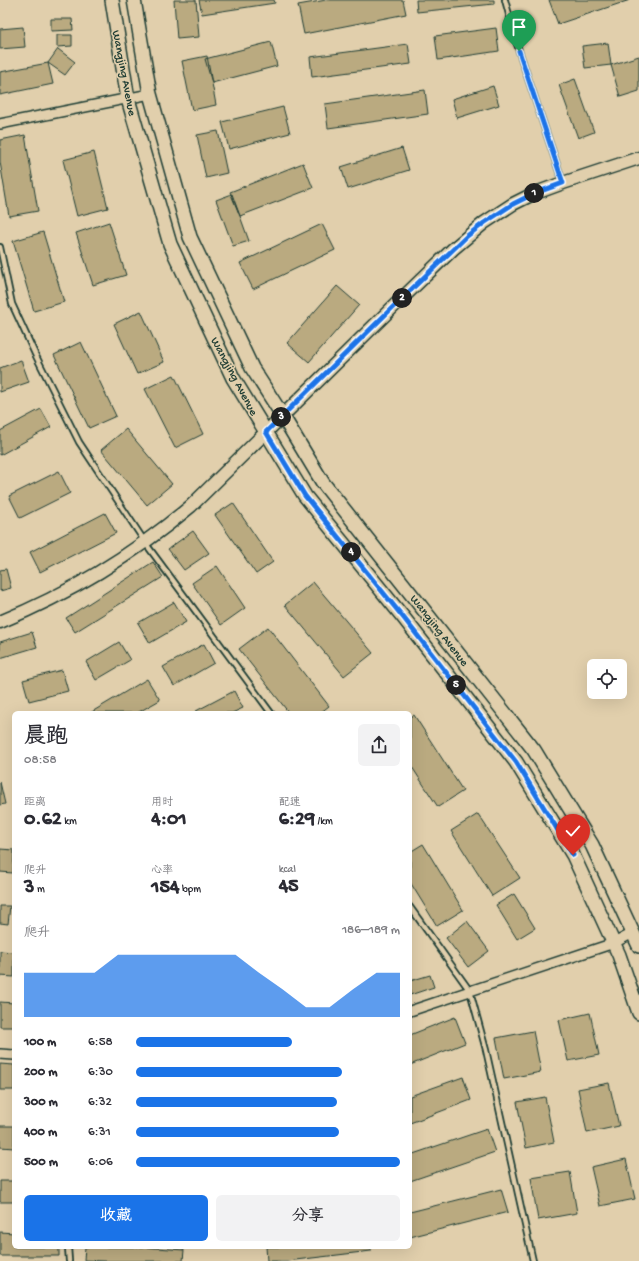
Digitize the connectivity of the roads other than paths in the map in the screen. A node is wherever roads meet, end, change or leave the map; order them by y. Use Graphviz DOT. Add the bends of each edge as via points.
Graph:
graph roads {
  1 [pos="112,0"];
  2 [pos="134,0"];
  3 [pos="505,0"];
  4 [pos="150,94"];
  5 [pos="128,99"];
  6 [pos="0,124"];
  7 [pos="639,158"];
  8 [pos="563,183"];
  9 [pos="0,247"];
  10 [pos="282,416"];
  11 [pos="266,432"];
  12 [pos="145,542"];
  13 [pos="0,622"];
  14 [pos="270,711"];
  15 [pos="412,910"];
  16 [pos="633,933"];
  17 [pos="614,942"];
  18 [pos="639,946"];
  19 [pos="470,991"];
  20 [pos="412,1010"];
  21 [pos="639,1012"];
  22 [pos="0,1054"];
  23 [pos="12,1055"];
  24 [pos="68,1249"];
  25 [pos="69,1261"];
  26 [pos="533,1261"];
  1 -- 5 [label="main road, Wangjing Avenue"];
  2 -- 4 [label="main road, Wangjing Avenue"];
  3 -- 8 [label="lane" via="519,51"];
  4 -- 5 [label="street"];
  4 -- 10 [label="main road, Wangjing Avenue" via="190,237 252,368"];
  5 -- 6 [label="street"];
  5 -- 11 [label="main road, Wangjing Avenue" via="170,244 234,378"];
  7 -- 8 [label="street"];
  8 -- 10 [label="street" via="513,204 467,236"];
  9 -- 12 [label="lane" via="12,304 35,354 80,442"];
  10 -- 11 [label="street"];
  10 -- 16 [label="main road, Wangjing Avenue" via="323,483 534,750 592,845"];
  11 -- 12 [label="street" via="191,506"];
  11 -- 17 [label="main road, Wangjing Avenue" via="305,496 516,762 573,855"];
  12 -- 13 [label="street" via="52,598"];
  12 -- 14 [label="lane"];
  15 -- 19 [label="lane"];
  16 -- 17 [label="street"];
  16 -- 18 [label="main road, Wangjing Avenue"];
  17 -- 19 [label="street"];
  17 -- 21 [label="main road, Wangjing Avenue"];
  19 -- 20 [label="street"];
  19 -- 26 [label="lane" via="486,1050"];
  22 -- 23 [label="street"];
  24 -- 25 [label="lane"];
}
